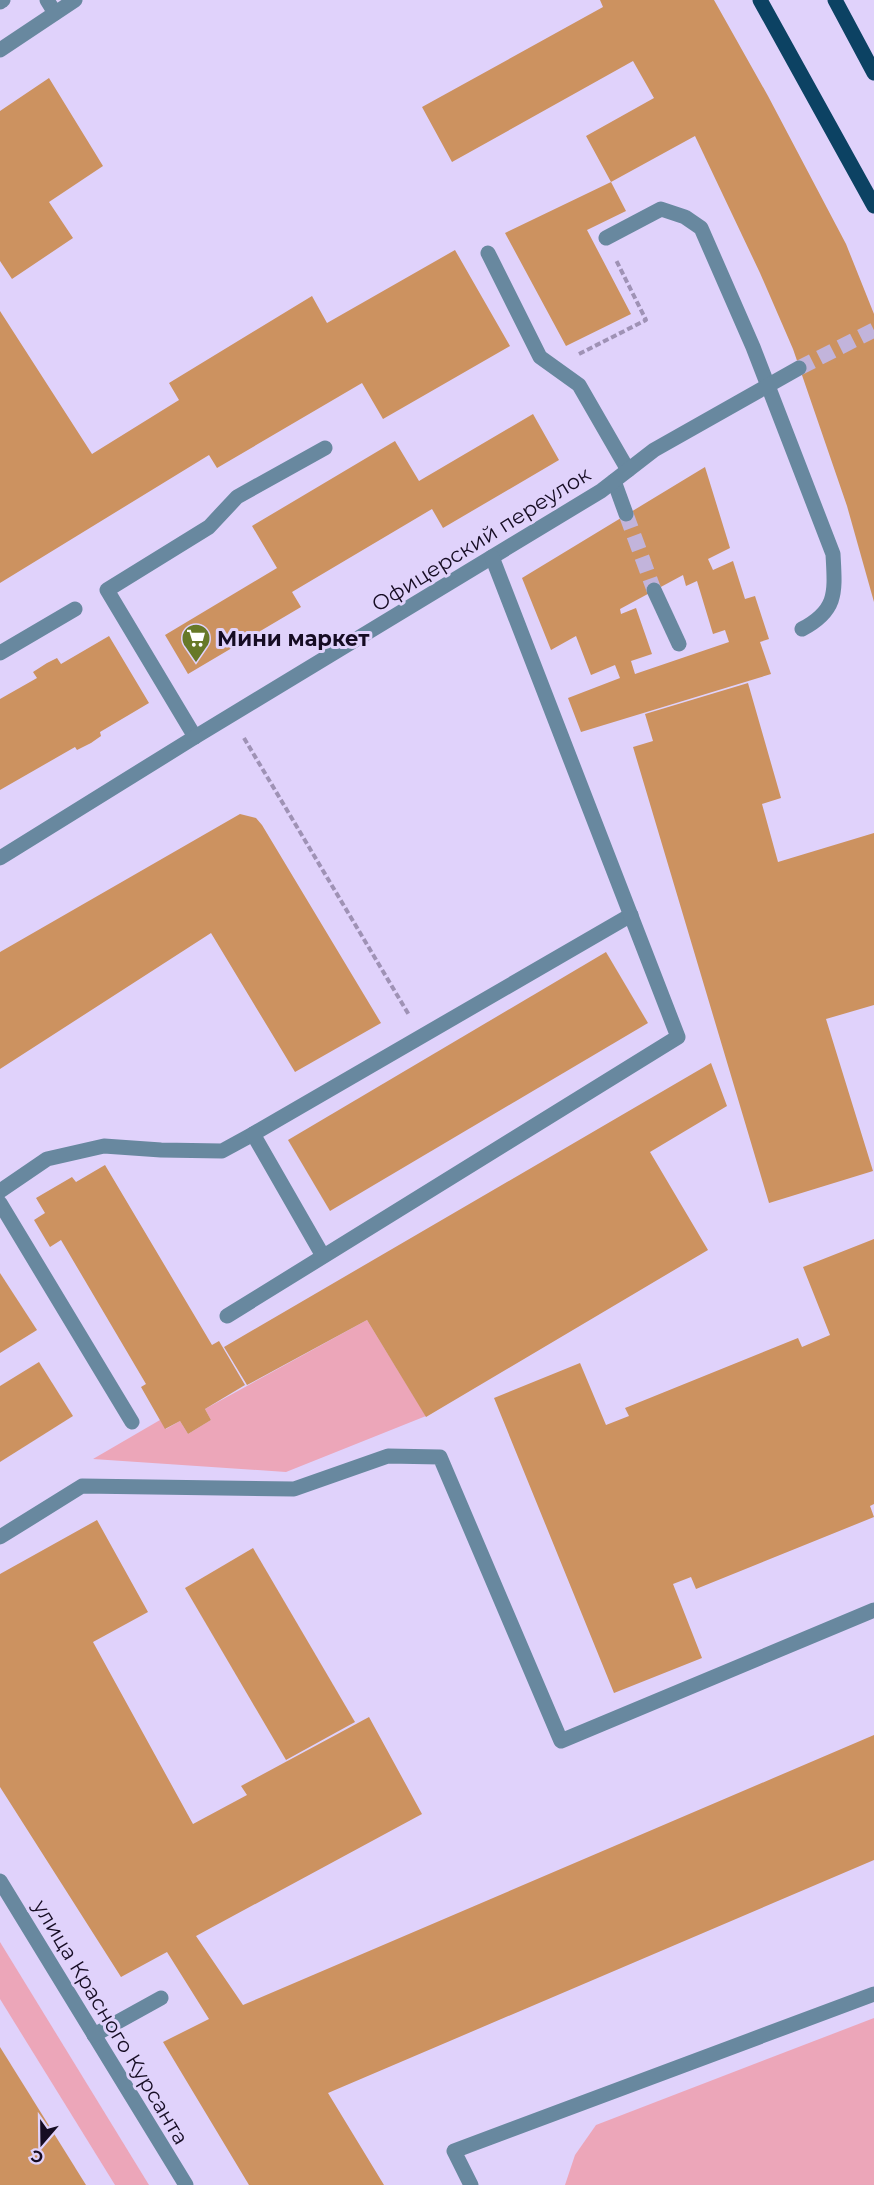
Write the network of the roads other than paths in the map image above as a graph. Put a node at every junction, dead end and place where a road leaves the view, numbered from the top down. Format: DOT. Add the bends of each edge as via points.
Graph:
graph roads {
  1 [pos="46,0"];
  2 [pos="75,0"];
  3 [pos="760,0"];
  4 [pos="835,0"];
  5 [pos="55,13"];
  6 [pos="0,50"];
  7 [pos="874,73"];
  8 [pos="874,206"];
  9 [pos="606,238"];
  10 [pos="488,253"];
  11 [pos="799,368"];
  12 [pos="768,385"];
  13 [pos="325,448"];
  14 [pos="628,470"];
  15 [pos="614,481"];
  16 [pos="626,514"];
  17 [pos="492,557"];
  18 [pos="654,590"];
  19 [pos="75,609"];
  20 [pos="802,629"];
  21 [pos="680,644"];
  22 [pos="0,652"];
  23 [pos="195,737"];
  24 [pos="0,858"];
  25 [pos="631,915"];
  26 [pos="253,1134"];
  27 [pos="0,1191"];
  28 [pos="0,1203"];
  29 [pos="323,1256"];
  30 [pos="227,1316"];
  31 [pos="132,1422"];
  32 [pos="0,1537"];
  33 [pos="874,1610"];
  34 [pos="0,1881"];
  35 [pos="874,1994"];
  36 [pos="161,1998"];
  37 [pos="94,2035"];
  38 [pos="186,2185"];
  39 [pos="471,2185"];
  1 -- 5 [label="street"];
  2 -- 5 [label="street"];
  3 -- 8 [label="main road"];
  4 -- 7 [label="main road"];
  5 -- 6 [label="street"];
  9 -- 12 [label="street" via="661,209 685,217 701,228"];
  10 -- 14 [label="street" via="540,357 579,385"];
  11 -- 12 [label="street, Офицерский переулок"];
  12 -- 14 [label="street, Офицерский переулок" via="654,450"];
  12 -- 20 [label="street" via="833,554 830,606 819,620"];
  13 -- 23 [label="street" via="237,497 208,527 107,590"];
  14 -- 15 [label="street, Офицерский переулок"];
  15 -- 16 [label="street"];
  15 -- 17 [label="street, Офицерский переулок"];
  17 -- 23 [label="street, Офицерский переулок"];
  17 -- 25 [label="street"];
  18 -- 21 [label="street"];
  19 -- 22 [label="street"];
  23 -- 24 [label="street, Офицерский переулок"];
  25 -- 26 [label="street"];
  25 -- 29 [label="street" via="678,1037"];
  26 -- 27 [label="street" via="222,1151 104,1146 47,1159"];
  26 -- 29 [label="street"];
  28 -- 31 [label="street"];
  29 -- 30 [label="street"];
  32 -- 33 [label="street" via="82,1486 294,1489 388,1456 440,1457 561,1742"];
  34 -- 37 [label="street, улица Красного Курсанта"];
  35 -- 39 [label="street" via="454,2151"];
  36 -- 37 [label="street"];
  37 -- 38 [label="street, улица Красного Курсанта"];
}
